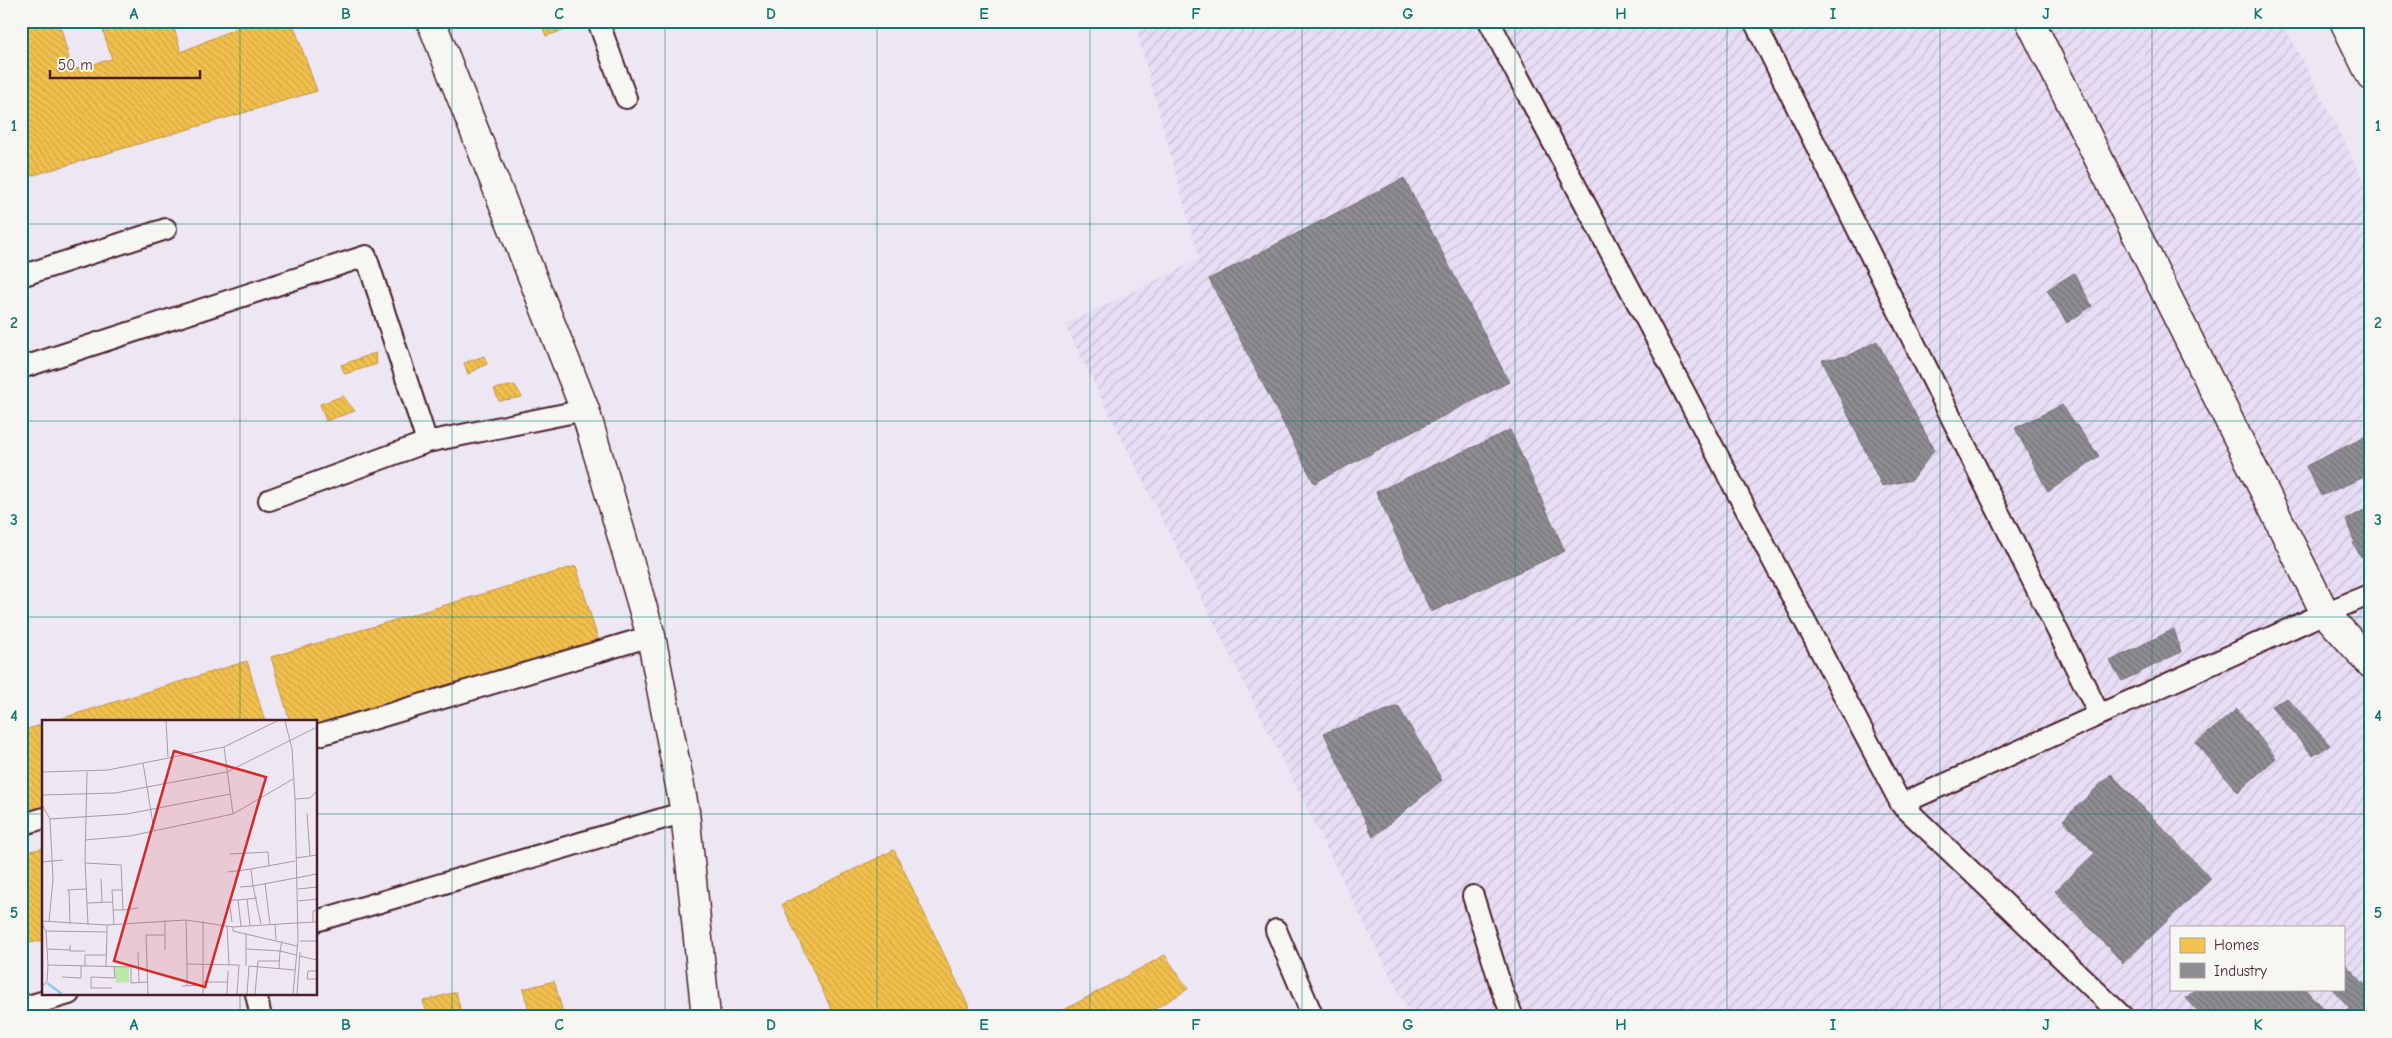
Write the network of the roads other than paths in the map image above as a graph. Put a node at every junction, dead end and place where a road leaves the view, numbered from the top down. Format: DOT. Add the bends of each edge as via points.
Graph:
graph roads {
  1 [pos="431,21"];
  2 [pos="598,21"];
  3 [pos="1754,21"];
  4 [pos="2030,21"];
  5 [pos="2344,21"];
  6 [pos="1492,22"];
  7 [pos="2371,76"];
  8 [pos="626,98"];
  9 [pos="166,229"];
  10 [pos="21,276"];
  11 [pos="21,368"];
  12 [pos="584,410"];
  13 [pos="427,442"];
  14 [pos="269,500"];
  15 [pos="2371,594"];
  16 [pos="2325,613"];
  17 [pos="651,636"];
  18 [pos="2371,664"];
  19 [pos="2098,714"];
  20 [pos="318,735"];
  21 [pos="1901,804"];
  22 [pos="685,812"];
  23 [pos="42,819"];
  24 [pos="21,825"];
  25 [pos="1474,896"];
  26 [pos="318,920"];
  27 [pos="1276,930"];
  28 [pos="256,996"];
  29 [pos="60,1003"];
  30 [pos="21,1008"];
  31 [pos="261,1017"];
  32 [pos="706,1017"];
  33 [pos="1313,1017"];
  34 [pos="1513,1017"];
  35 [pos="2123,1017"];
  1 -- 12 [label="street"];
  2 -- 8 [label="street"];
  3 -- 19 [label="street"];
  4 -- 16 [label="street"];
  5 -- 7 [label="street"];
  6 -- 21 [label="street"];
  9 -- 10 [label="street"];
  11 -- 13 [label="street" via="366,256"];
  12 -- 13 [label="street"];
  12 -- 17 [label="street"];
  13 -- 14 [label="street"];
  15 -- 16 [label="street"];
  16 -- 18 [label="street"];
  16 -- 19 [label="street"];
  17 -- 20 [label="street"];
  17 -- 22 [label="street"];
  19 -- 21 [label="street"];
  21 -- 35 [label="street"];
  22 -- 26 [label="street"];
  22 -- 32 [label="street"];
  23 -- 24 [label="street"];
  25 -- 34 [label="street"];
  27 -- 33 [label="street"];
  28 -- 31 [label="street"];
  29 -- 30 [label="street"];
}
